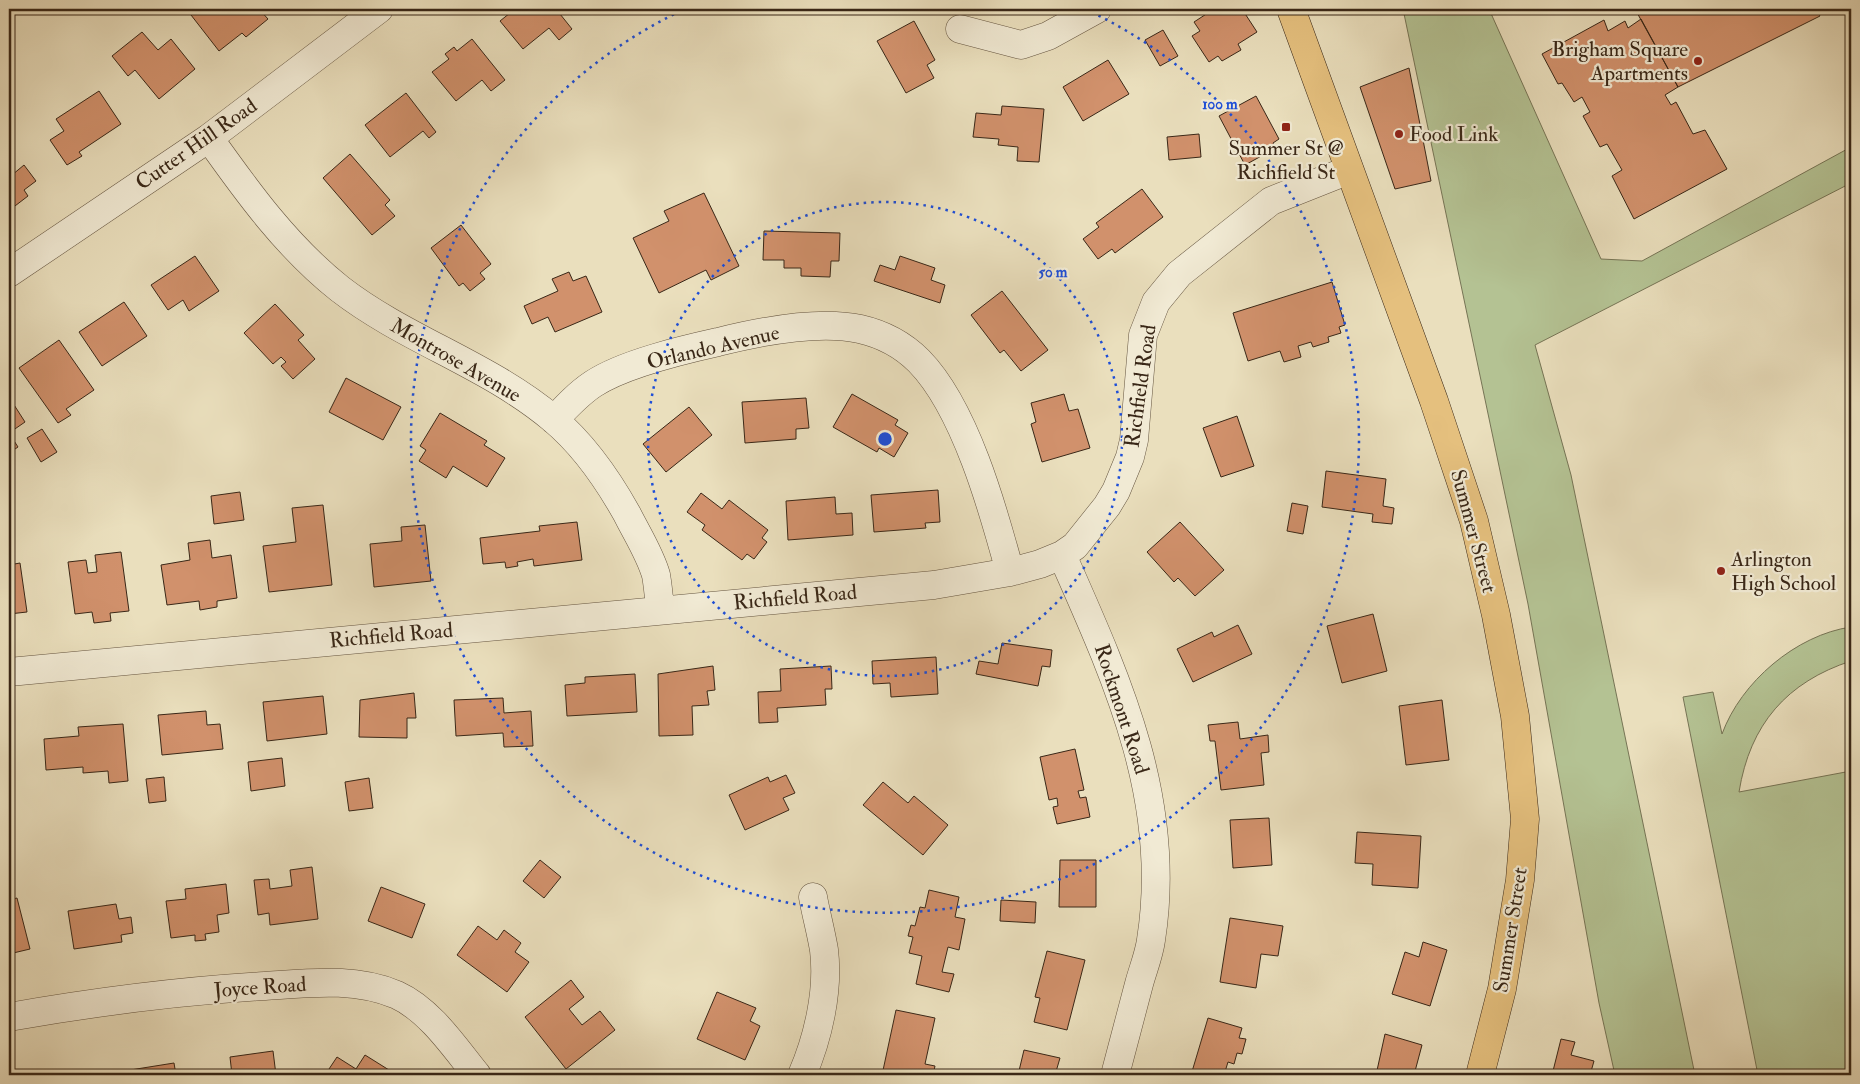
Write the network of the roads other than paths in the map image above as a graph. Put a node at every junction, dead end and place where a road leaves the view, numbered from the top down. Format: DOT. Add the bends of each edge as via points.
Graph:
graph roads {
  1 [pos="379,9"];
  2 [pos="1096,9"];
  3 [pos="1291,9"];
  4 [pos="960,29"];
  5 [pos="209,138"];
  6 [pos="1349,170"];
  7 [pos="9,272"];
  8 [pos="554,420"];
  9 [pos="1062,555"];
  10 [pos="1010,572"];
  11 [pos="660,609"];
  12 [pos="9,672"];
  13 [pos="813,896"];
  14 [pos="9,1017"];
  15 [pos="477,1075"];
  16 [pos="802,1075"];
  17 [pos="1114,1075"];
  18 [pos="1480,1075"];
  1 -- 5 [label="street, Cutter Hill Road"];
  2 -- 4 [label="street" via="1048,36 1021,45"];
  3 -- 6 [label="main road, Summer Street"];
  5 -- 7 [label="street, Cutter Hill Road"];
  5 -- 8 [label="street, Montrose Avenue" via="281,233 339,288 401,329 515,392"];
  6 -- 9 [label="street, Richfield Road" via="1271,201 1179,274 1156,302 1143,335 1134,440 1124,475 1087,533"];
  6 -- 18 [label="main road, Summer Street" via="1434,401 1474,521 1515,716 1525,819 1520,880 1502,989"];
  8 -- 10 [label="street, Orlando Avenue" via="595,383 638,364 747,335 831,326 861,329 885,337 914,357 942,393 983,481"];
  8 -- 11 [label="street, Montrose Avenue" via="593,462 619,500 654,569"];
  9 -- 10 [label="street, Richfield Road"];
  9 -- 17 [label="street, Rockmont Road" via="1132,723 1145,772 1152,819 1156,893 1151,941"];
  10 -- 11 [label="street, Richfield Road" via="934,585"];
  11 -- 12 [label="street, Richfield Road"];
  13 -- 16 [label="street" via="824,952 824,990 817,1030"];
  14 -- 15 [label="street, Joyce Road" via="82,1004 235,988 329,982 358,984 406,1000 432,1023"];
}
